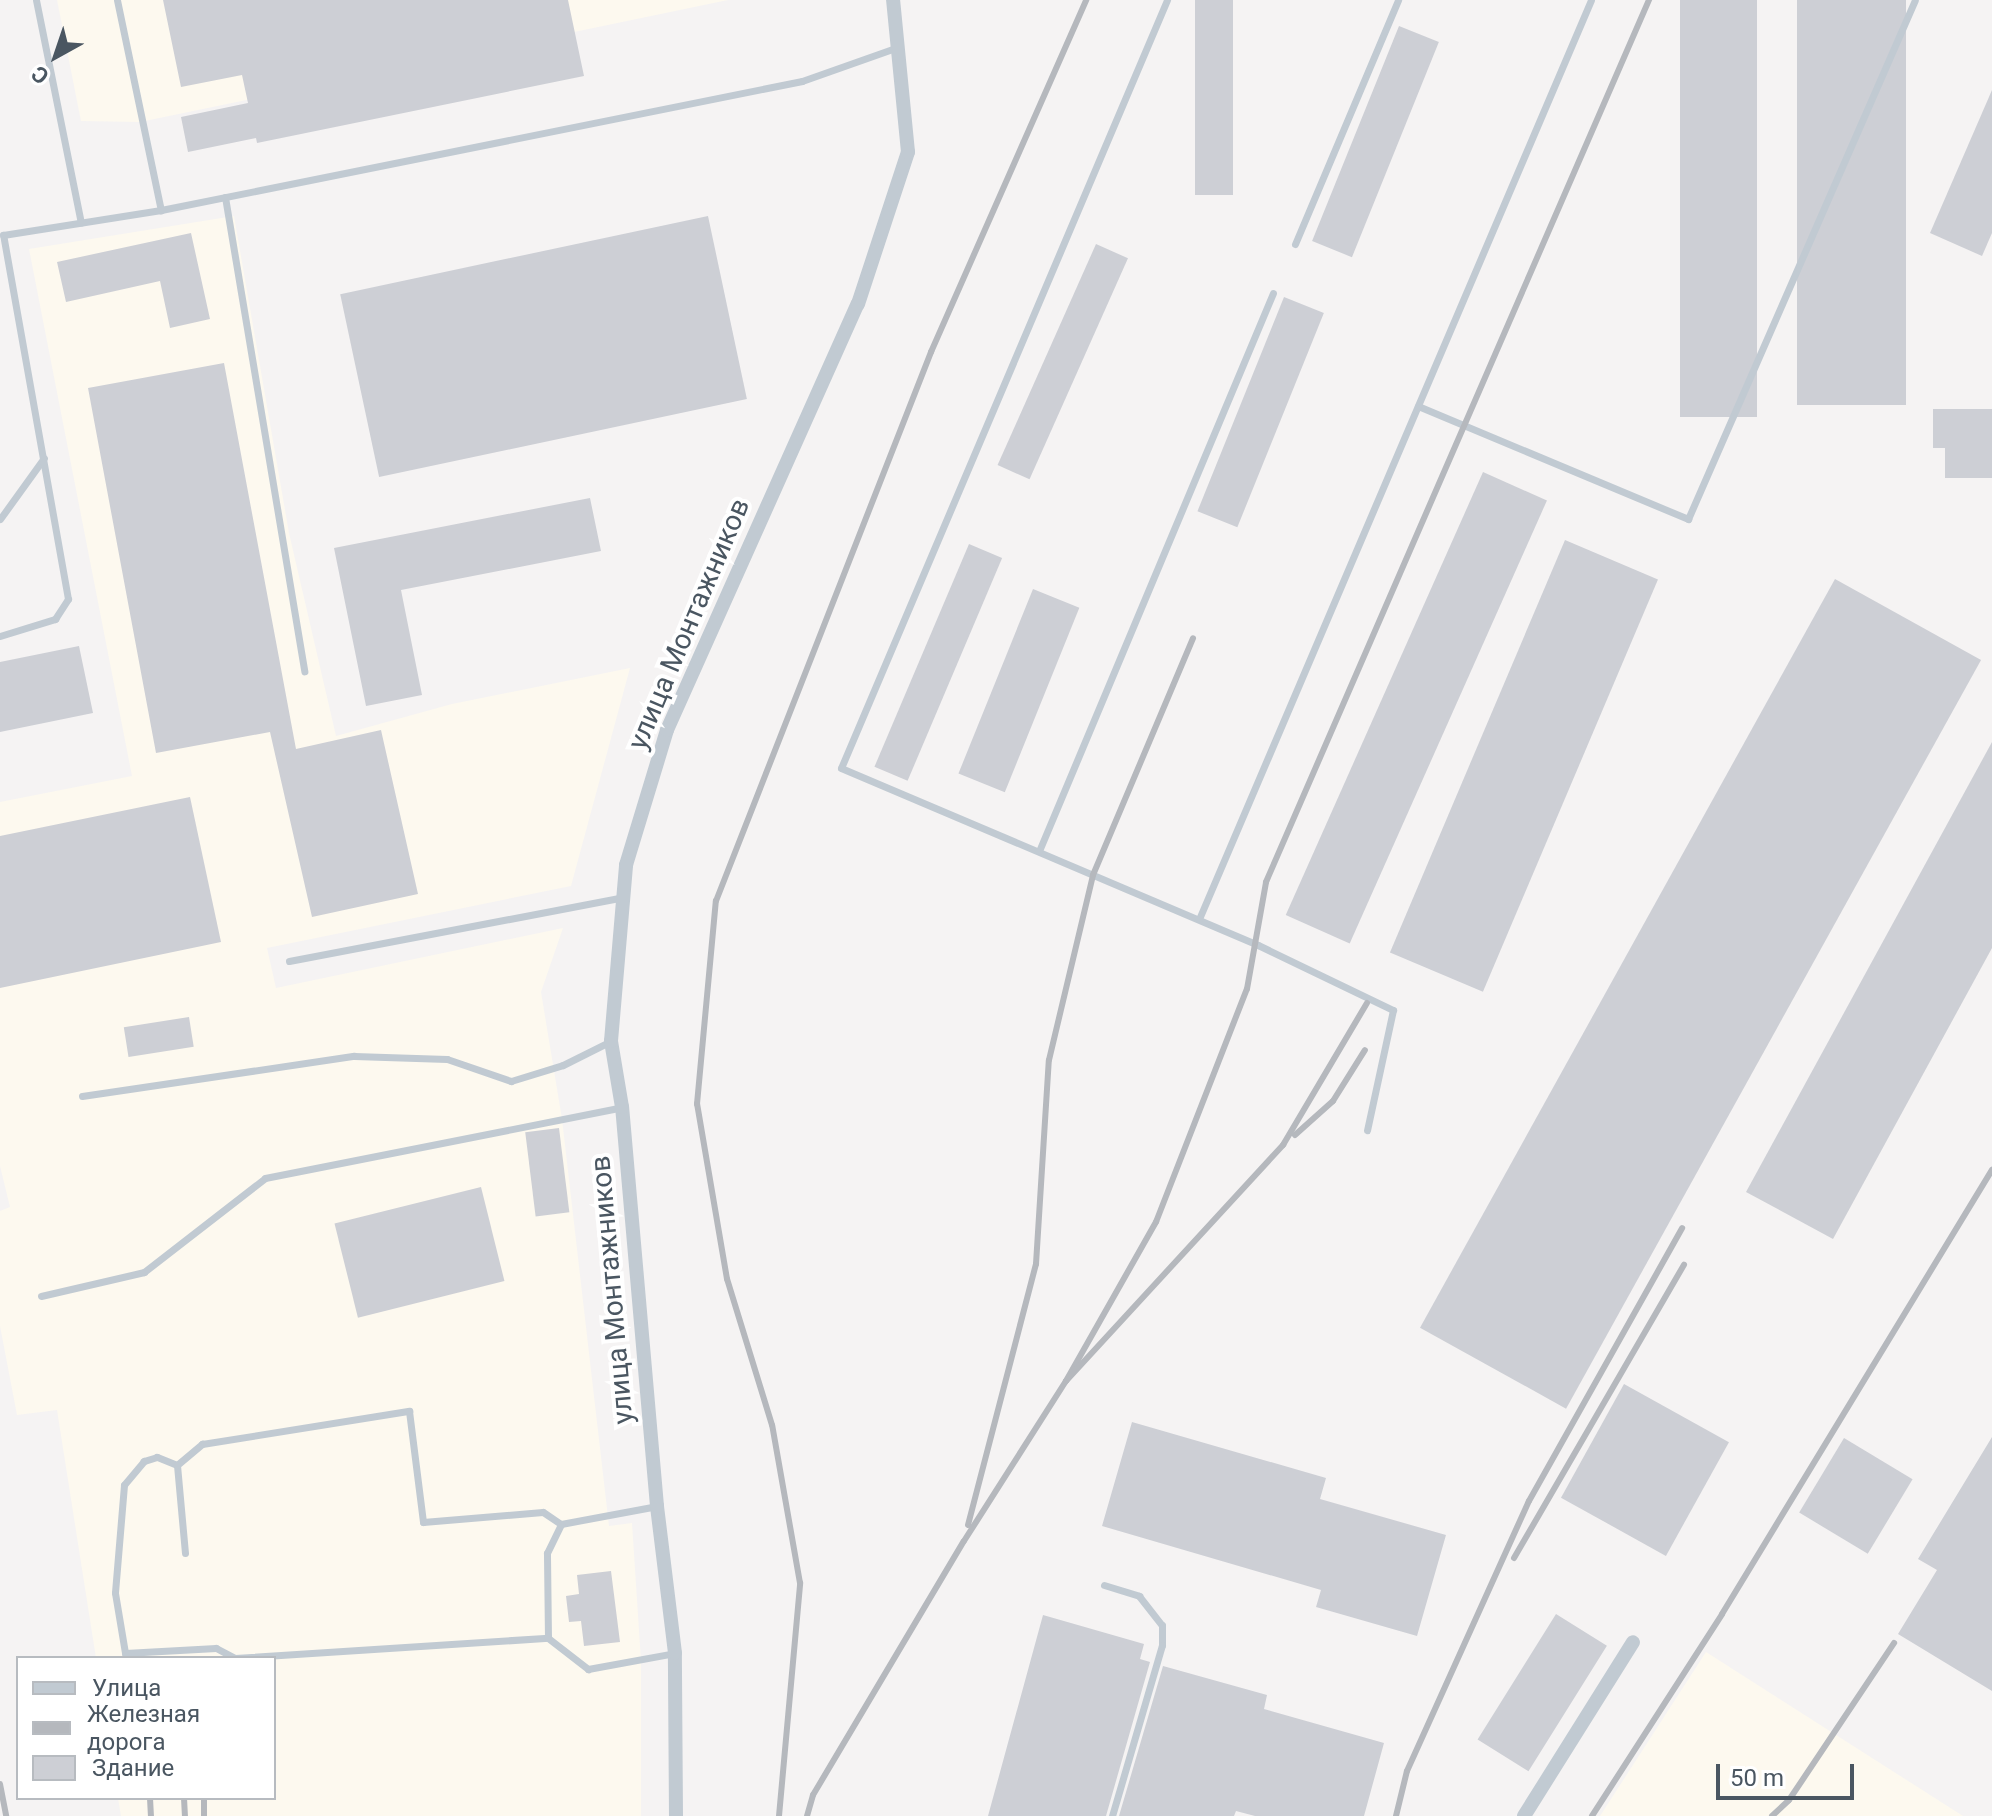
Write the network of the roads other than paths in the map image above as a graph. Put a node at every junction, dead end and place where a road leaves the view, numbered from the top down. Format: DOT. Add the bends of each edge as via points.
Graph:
graph roads {
  1 [pos="36,0"];
  2 [pos="117,0"];
  3 [pos="893,0"];
  4 [pos="1167,0"];
  5 [pos="1398,0"];
  6 [pos="1591,0"];
  7 [pos="1915,0"];
  8 [pos="895,48"];
  9 [pos="225,197"];
  10 [pos="161,210"];
  11 [pos="81,223"];
  12 [pos="1295,244"];
  13 [pos="1273,293"];
  14 [pos="1418,406"];
  15 [pos="44,458"];
  16 [pos="0,519"];
  17 [pos="0,636"];
  18 [pos="304,671"];
  19 [pos="1039,851"];
  20 [pos="625,896"];
  21 [pos="1199,919"];
  22 [pos="289,961"];
  23 [pos="611,1041"];
  24 [pos="82,1096"];
  25 [pos="622,1107"];
  26 [pos="1367,1130"];
  27 [pos="41,1296"];
  28 [pos="177,1465"];
  29 [pos="657,1506"];
  30 [pos="561,1524"];
  31 [pos="185,1553"];
  32 [pos="1104,1585"];
  33 [pos="548,1638"];
  34 [pos="1633,1642"];
  35 [pos="675,1653"];
  36 [pos="231,1656"];
  37 [pos="266,1656"];
  38 [pos="676,1816"];
  39 [pos="1112,1816"];
  40 [pos="1524,1816"];
  1 -- 11 [label="lane"];
  2 -- 10 [label="lane"];
  3 -- 8 [label="street, улица Монтажников"];
  4 -- 19 [label="lane" via="841,768"];
  5 -- 12 [label="lane"];
  6 -- 14 [label="lane"];
  7 -- 14 [label="lane" via="1688,519"];
  8 -- 9 [label="lane" via="802,81"];
  8 -- 20 [label="street, улица Монтажников" via="908,152 858,304 667,730 626,865"];
  9 -- 10 [label="lane"];
  9 -- 18 [label="lane"];
  10 -- 11 [label="lane"];
  11 -- 15 [label="lane" via="3,235"];
  13 -- 19 [label="lane"];
  14 -- 21 [label="lane"];
  15 -- 16 [label="lane"];
  15 -- 17 [label="lane" via="68,599 55,619"];
  19 -- 21 [label="lane"];
  20 -- 22 [label="lane"];
  20 -- 23 [label="street, улица Монтажников"];
  21 -- 26 [label="lane" via="1352,986 1393,1010"];
  23 -- 24 [label="lane" via="563,1065 511,1081 447,1059 354,1056"];
  23 -- 25 [label="street, улица Монтажников"];
  25 -- 27 [label="lane" via="265,1178 144,1272"];
  25 -- 29 [label="street, улица Монтажников"];
  28 -- 30 [label="lane" via="202,1444 409,1411 423,1522 543,1512"];
  28 -- 31 [label="lane"];
  28 -- 36 [label="lane" via="157,1457 144,1461 124,1485 115,1593 125,1653 216,1648"];
  29 -- 30 [label="lane"];
  29 -- 35 [label="street, улица Монтажников"];
  30 -- 33 [label="lane" via="547,1553"];
  32 -- 39 [label="lane" via="1139,1596 1162,1625 1162,1645"];
  33 -- 35 [label="lane" via="588,1669"];
  33 -- 37 [label="lane"];
  34 -- 40 [label="street"];
  35 -- 38 [label="street, улица Монтажников"];
}
